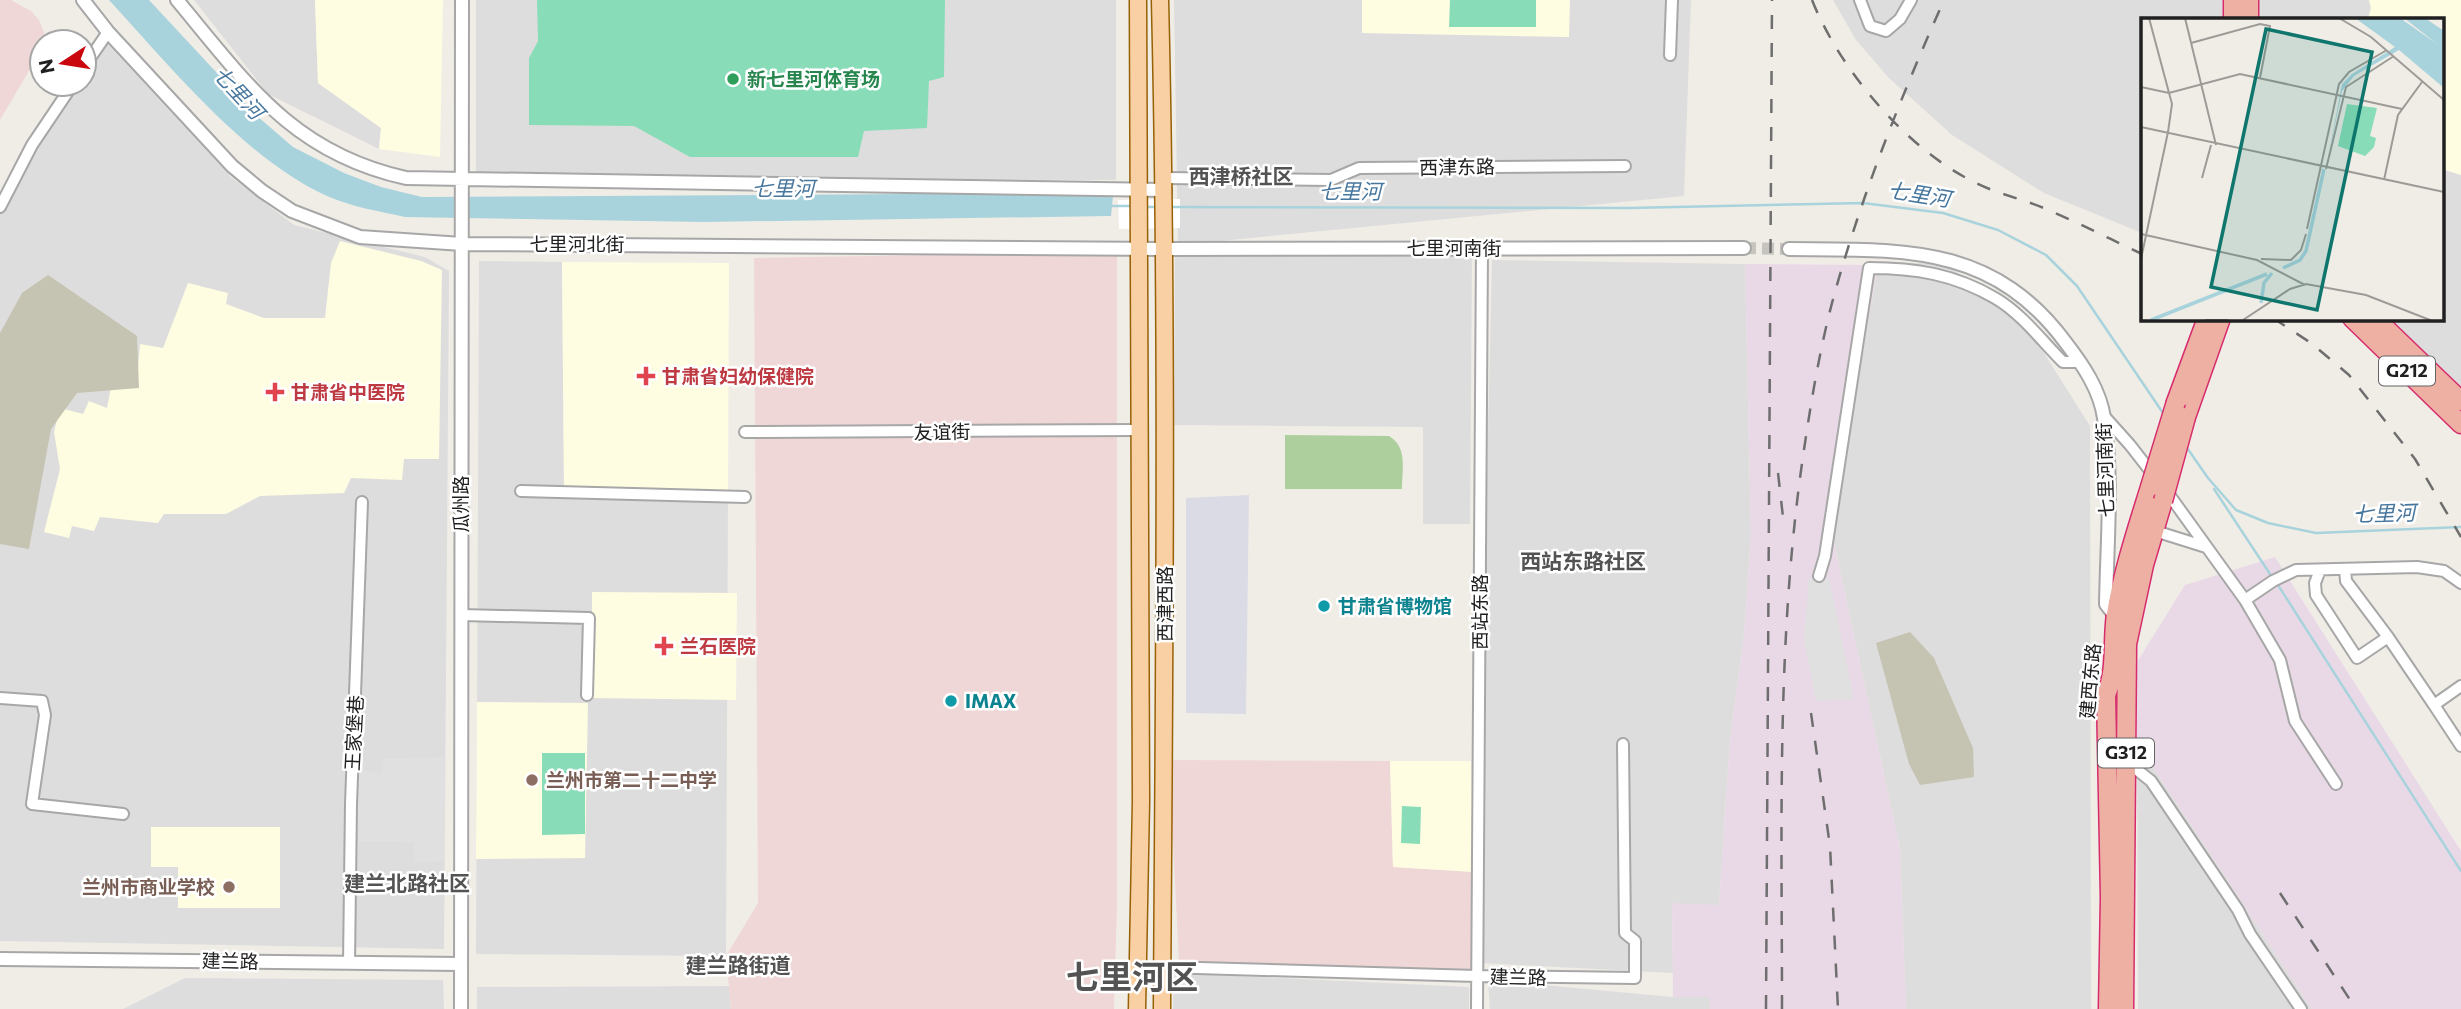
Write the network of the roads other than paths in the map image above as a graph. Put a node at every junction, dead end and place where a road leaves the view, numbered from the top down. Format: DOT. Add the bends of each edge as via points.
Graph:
graph roads {
  1 [pos="83,0"];
  2 [pos="177,0"];
  3 [pos="462,0"];
  4 [pos="1138,0"];
  5 [pos="1160,0"];
  6 [pos="1672,0"];
  7 [pos="1860,0"];
  8 [pos="1911,0"];
  9 [pos="2232,0"];
  10 [pos="2249,0"];
  11 [pos="2233,18"];
  12 [pos="2249,18"];
  13 [pos="108,32"];
  14 [pos="98,47"];
  15 [pos="1670,55"];
  16 [pos="64,98"];
  17 [pos="1625,166"];
  18 [pos="462,180"];
  19 [pos="1165,189"];
  20 [pos="1140,194"];
  21 [pos="1,205"];
  22 [pos="462,244"];
  23 [pos="1482,247"];
  24 [pos="1141,248"];
  25 [pos="1744,248"];
  26 [pos="1165,249"];
  27 [pos="1790,249"];
  28 [pos="2206,320"];
  29 [pos="2220,320"];
  30 [pos="2354,320"];
  31 [pos="2377,320"];
  32 [pos="2080,362"];
  33 [pos="2461,401"];
  34 [pos="2104,416"];
  35 [pos="2461,424"];
  36 [pos="745,432"];
  37 [pos="1139,435"];
  38 [pos="1166,441"];
  39 [pos="521,491"];
  40 [pos="745,497"];
  41 [pos="362,502"];
  42 [pos="2155,531"];
  43 [pos="2206,547"];
  44 [pos="2345,569"];
  45 [pos="2320,570"];
  46 [pos="1818,576"];
  47 [pos="2461,583"];
  48 [pos="2248,598"];
  49 [pos="461,615"];
  50 [pos="2116,617"];
  51 [pos="2388,637"];
  52 [pos="2461,686"];
  53 [pos="587,695"];
  54 [pos="0,698"];
  55 [pos="2434,705"];
  56 [pos="1623,744"];
  57 [pos="2461,746"];
  58 [pos="2126,761"];
  59 [pos="2336,784"];
  60 [pos="123,814"];
  61 [pos="0,959"];
  62 [pos="349,963"];
  63 [pos="460,964"];
  64 [pos="1163,967"];
  65 [pos="1477,976"];
  66 [pos="461,1009"];
  67 [pos="1137,1009"];
  68 [pos="1163,1009"];
  69 [pos="1477,1009"];
  70 [pos="2108,1009"];
  71 [pos="2124,1009"];
  72 [pos="2301,1009"];
  1 -- 13 [label="street, 七里河北街"];
  2 -- 18 [label="street" via="258,97 318,144 373,171 407,178"];
  3 -- 18 [label="street, 瓜州路"];
  4 -- 20 [label="main road"];
  5 -- 19 [label="main road"];
  6 -- 15 [label="street"];
  7 -- 8 [label="street" via="1870,26 1885,31 1900,19"];
  9 -- 11 [label="highway"];
  10 -- 12 [label="highway"];
  13 -- 14 [label="street"];
  13 -- 22 [label="street, 七里河北街" via="232,166 292,211 360,237"];
  16 -- 21 [label="street" via="32,145"];
  17 -- 19 [label="street, 西津东路" via="1359,168 1331,180"];
  18 -- 20 [label="street"];
  18 -- 22 [label="street, 瓜州路"];
  19 -- 20 [label="street"];
  19 -- 26 [label="main road, 西津西路"];
  20 -- 24 [label="main road, 西津西路"];
  22 -- 24 [label="street, 七里河北街"];
  22 -- 49 [label="street, 瓜州路"];
  23 -- 25 [label="street, 七里河南街"];
  23 -- 26 [label="street, 七里河南街"];
  23 -- 65 [label="street, 西站东路"];
  24 -- 26 [label="street, 七里河北街"];
  24 -- 37 [label="main road, 西津西路"];
  26 -- 38 [label="main road, 西津西路"];
  27 -- 32 [label="street, 七里河南街" via="1897,251 1966,264 2032,304"];
  28 -- 50 [label="highway, 建西东路 / G312, bridge" via="2124,572"];
  29 -- 42 [label="highway, 建西东路 / G312, bridge" via="2186,417"];
  30 -- 35 [label="highway, G212"];
  31 -- 33 [label="highway, G212"];
  32 -- 34 [label="street, 七里河南街"];
  32 -- 46 [label="street" via="2063,362 1997,299 1959,281 1935,272 1869,268 1825,556"];
  34 -- 43 [label="street"];
  34 -- 50 [label="street, 七里河南街" via="2106,604"];
  36 -- 37 [label="street, 友谊街"];
  37 -- 38 [label="main road"];
  37 -- 67 [label="main road, 西津西路"];
  38 -- 64 [label="main road, 西津西路"];
  39 -- 40 [label="street"];
  41 -- 62 [label="street, 王家堡巷"];
  42 -- 43 [label="street"];
  42 -- 58 [label="highway, 建西东路 / G312" via="2127,644"];
  43 -- 48 [label="street"];
  44 -- 45 [label="street"];
  44 -- 47 [label="street" via="2417,567 2444,571"];
  44 -- 51 [label="street" via="2346,581"];
  45 -- 48 [label="street" via="2296,570"];
  45 -- 51 [label="street" via="2316,595 2357,658"];
  48 -- 59 [label="street" via="2280,660 2295,721"];
  49 -- 53 [label="street" via="589,618"];
  49 -- 63 [label="street, 瓜州路"];
  50 -- 70 [label="highway, 建西东路 / G312" via="2112,681 2106,695"];
  51 -- 55 [label="street"];
  52 -- 55 [label="street"];
  54 -- 60 [label="street" via="43,701 32,804"];
  55 -- 57 [label="street"];
  56 -- 65 [label="street, 建兰路" via="1625,933 1635,941 1635,978"];
  58 -- 71 [label="highway, 建西东路 / G312"];
  58 -- 72 [label="street" via="2151,781"];
  61 -- 62 [label="street, 建兰路"];
  62 -- 63 [label="street, 建兰路"];
  63 -- 66 [label="street, 瓜州路"];
  64 -- 65 [label="street, 建兰路"];
  64 -- 68 [label="main road, 西津西路"];
  65 -- 69 [label="street, 西站东路"];
}
